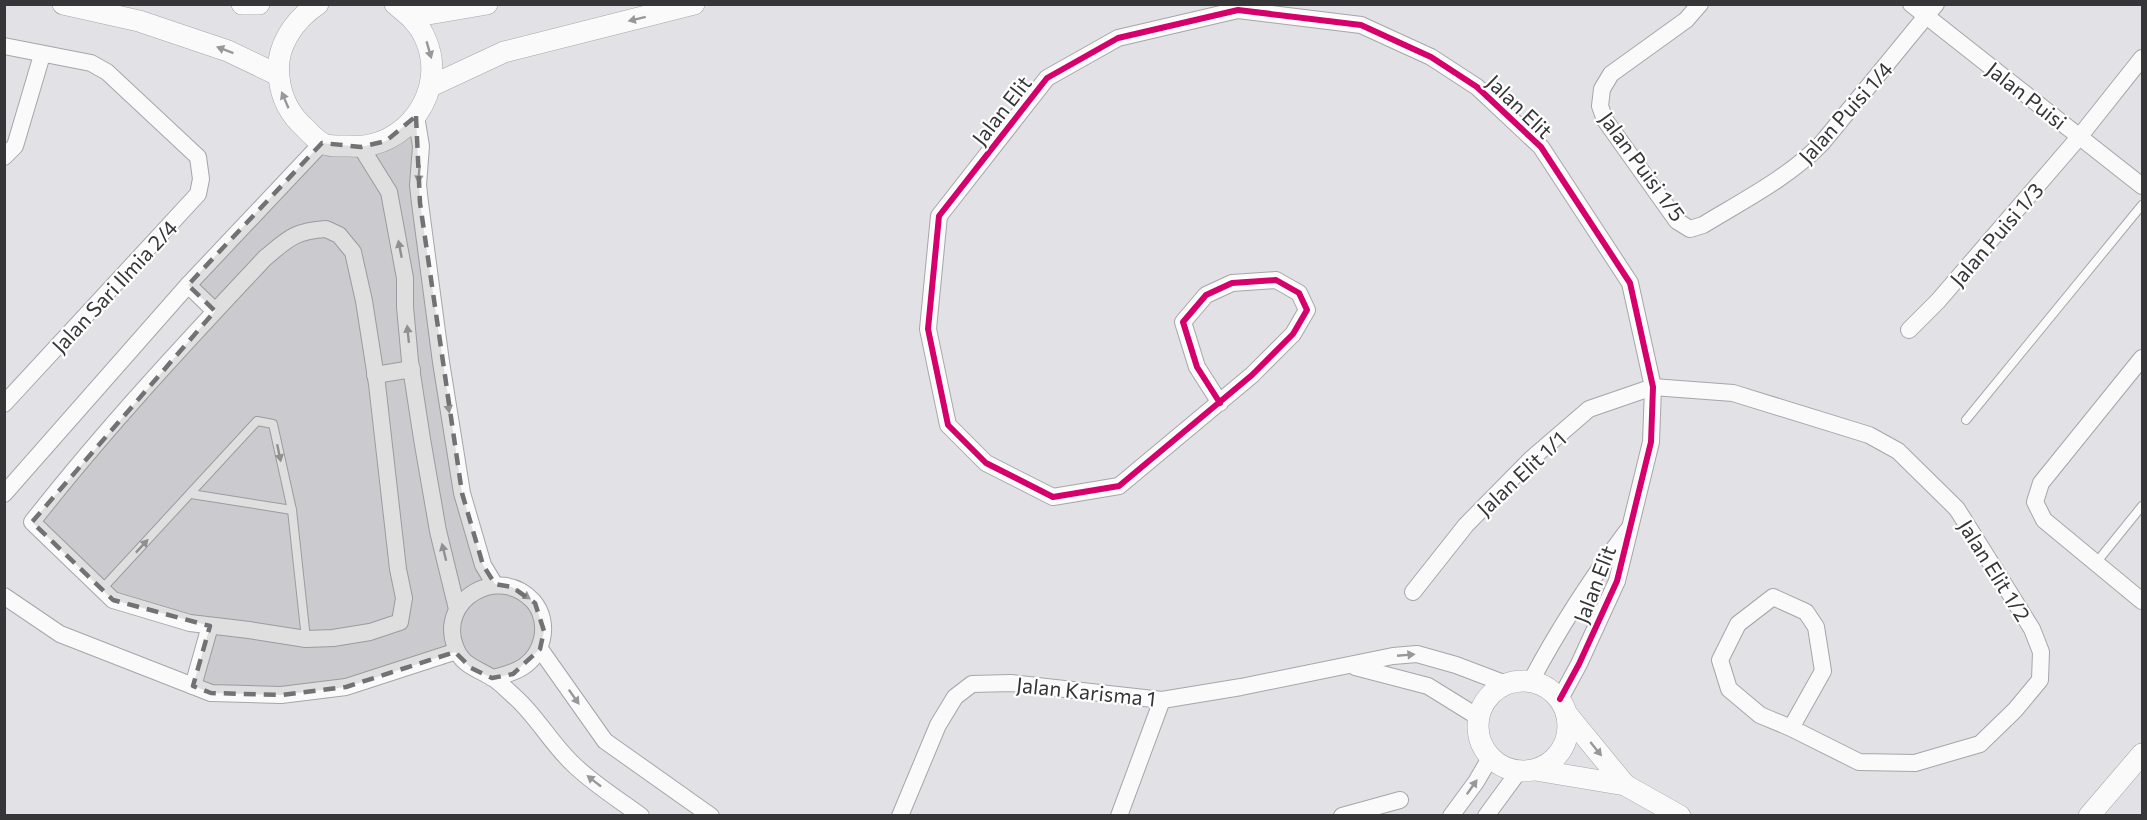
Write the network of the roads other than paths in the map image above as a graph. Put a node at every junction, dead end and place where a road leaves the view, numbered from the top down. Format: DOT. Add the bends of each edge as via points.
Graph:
graph roads {
  1 [pos="63,4"];
  2 [pos="242,4"];
  3 [pos="259,4"];
  4 [pos="318,4"];
  5 [pos="487,4"];
  6 [pos="694,4"];
  7 [pos="1700,4"];
  8 [pos="1911,4"];
  9 [pos="403,11"];
  10 [pos="1932,11"];
  11 [pos="4,46"];
  12 [pos="42,55"];
  13 [pos="2142,58"];
  14 [pos="278,75"];
  15 [pos="431,86"];
  16 [pos="416,116"];
  17 [pos="2080,136"];
  18 [pos="322,143"];
  19 [pos="361,147"];
  20 [pos="4,157"];
  21 [pos="2142,186"];
  22 [pos="2142,205"];
  23 [pos="1690,229"];
  24 [pos="188,285"];
  25 [pos="215,311"];
  26 [pos="1909,330"];
  27 [pos="2142,358"];
  28 [pos="412,369"];
  29 [pos="375,375"];
  30 [pos="1653,387"];
  31 [pos="1220,403"];
  32 [pos="4,404"];
  33 [pos="1966,420"];
  34 [pos="4,494"];
  35 [pos="191,494"];
  36 [pos="2142,506"];
  37 [pos="292,510"];
  38 [pos="1632,526"];
  39 [pos="2096,563"];
  40 [pos="495,585"];
  41 [pos="102,589"];
  42 [pos="1413,592"];
  43 [pos="4,597"];
  44 [pos="2142,601"];
  45 [pos="458,609"];
  46 [pos="210,626"];
  47 [pos="306,639"];
  48 [pos="540,649"];
  49 [pos="458,651"];
  50 [pos="1349,666"];
  51 [pos="492,678"];
  52 [pos="1531,681"];
  53 [pos="1506,684"];
  54 [pos="193,686"];
  55 [pos="1162,700"];
  56 [pos="1563,706"];
  57 [pos="1478,717"];
  58 [pos="1791,728"];
  59 [pos="2142,754"];
  60 [pos="1490,758"];
  61 [pos="1527,771"];
  62 [pos="1625,785"];
  63 [pos="1400,800"];
  64 [pos="640,816"];
  65 [pos="711,816"];
  66 [pos="900,816"];
  67 [pos="1119,816"];
  68 [pos="1342,816"];
  69 [pos="1451,816"];
  70 [pos="1486,816"];
  71 [pos="1680,816"];
  72 [pos="2089,816"];
  14 -- 1 [label="street, one-way" via="228,51 139,21"];
  2 -- 3 [label="street"];
  4 -- 14 [label="street" via="290,30 281,52"];
  5 -- 9 [label="street"];
  6 -- 15 [label="street, one-way" via="504,52"];
  7 -- 23 [label="street, Jalan Puisi 1/5" via="1686,20 1611,74 1602,88 1600,106 1605,120 1677,221"];
  8 -- 10 [label="street, Jalan Puisi"];
  9 -- 15 [label="street, one-way" via="425,38 432,61"];
  10 -- 17 [label="street, Jalan Puisi"];
  10 -- 23 [label="street, Jalan Puisi 1/4" via="1805,161 1703,225"];
  11 -- 12 [label="street"];
  12 -- 20 [label="street" via="15,146"];
  12 -- 32 [label="street, Jalan Sari Ilmia 2/4" via="91,63 107,72 198,157 201,180 198,194"];
  13 -- 17 [label="street, Jalan Puisi 1/3"];
  18 -- 14 [label="street, one-way" via="296,120 283,99"];
  15 -- 16 [label="street"];
  16 -- 19 [label="street" via="386,141"];
  16 -- 40 [label="street, one-way" via="421,146 419,194 462,493 483,566"];
  17 -- 21 [label="street, Jalan Puisi"];
  17 -- 26 [label="street, Jalan Puisi 1/3"];
  18 -- 19 [label="street"];
  18 -- 24 [label="street"];
  28 -- 19 [label="street, one-way" via="405,278 389,192"];
  22 -- 33 [label="lane"];
  24 -- 25 [label="street"];
  24 -- 34 [label="street"];
  25 -- 29 [label="street" via="290,237 326,229 339,236 353,252"];
  25 -- 41 [label="street" via="100,439 32,522"];
  27 -- 39 [label="street" via="2041,483 2035,502 2044,520"];
  28 -- 29 [label="street"];
  45 -- 28 [label="street, one-way" via="438,531"];
  29 -- 47 [label="street" via="404,598 400,622 370,632"];
  30 -- 31 [label="street, Jalan Elit" via="1630,283 1541,147 1477,87 1431,57 1361,25 1238,10 1118,38 1047,78 939,216 928,329 948,425 986,463 1053,497 1119,486"];
  30 -- 38 [label="street, Jalan Elit" via="1651,441"];
  30 -- 42 [label="street, Jalan Elit 1/1" via="1589,410 1531,459 1466,525"];
  30 -- 58 [label="street, Jalan Elit 1/2" via="1733,393 1869,435 1898,451 1957,509 2032,629 2041,652 2040,680 1980,744 1916,763 1859,762"];
  31 -- 31 [label="street, Jalan Elit" via="1197,367 1183,322 1206,295 1232,283 1276,280 1299,293 1307,310 1293,334"];
  35 -- 37 [label="lane"];
  35 -- 37 [label="lane, one-way" via="257,421 273,424"];
  41 -- 35 [label="lane, one-way"];
  36 -- 39 [label="lane"];
  37 -- 47 [label="lane"];
  38 -- 52 [label="street, Jalan Elit" via="1595,572"];
  38 -- 56 [label="street, Jalan Elit" via="1617,581"];
  39 -- 44 [label="street"];
  40 -- 45 [label="street" via="469,595"];
  40 -- 48 [label="street, one-way" via="512,587 535,603 544,631"];
  41 -- 46 [label="street" via="114,600"];
  43 -- 54 [label="street" via="60,634"];
  45 -- 49 [label="street" via="452,626"];
  46 -- 47 [label="street"];
  46 -- 54 [label="street"];
  48 -- 51 [label="street" via="529,664 513,674"];
  48 -- 65 [label="street, one-way" via="605,741"];
  49 -- 51 [label="street" via="471,668"];
  49 -- 54 [label="street" via="346,687 281,695 211,693"];
  50 -- 53 [label="street, Jalan Karisma 1, one-way" via="1417,654"];
  50 -- 55 [label="street, Jalan Karisma 1"];
  50 -- 57 [label="street, Jalan Karisma 1" via="1428,686"];
  64 -- 51 [label="street, one-way" via="572,764 518,700"];
  52 -- 53 [label="street"];
  52 -- 56 [label="street" via="1547,687"];
  53 -- 57 [label="street" via="1488,697"];
  55 -- 66 [label="street, Jalan Karisma 1" via="1011,683 972,684 955,697 938,725"];
  55 -- 67 [label="street"];
  56 -- 61 [label="street" via="1569,724 1563,748 1556,758"];
  56 -- 62 [label="street, one-way"];
  57 -- 60 [label="street" via="1479,738"];
  58 -- 58 [label="street, Jalan Elit 1/2" via="1823,670 1816,627 1806,612 1773,597 1738,624 1720,660 1729,689 1760,716"];
  59 -- 72 [label="street"];
  60 -- 61 [label="street" via="1508,769"];
  69 -- 60 [label="street, one-way"];
  61 -- 62 [label="street"];
  61 -- 70 [label="street"];
  62 -- 71 [label="street"];
  63 -- 68 [label="street"];
}
